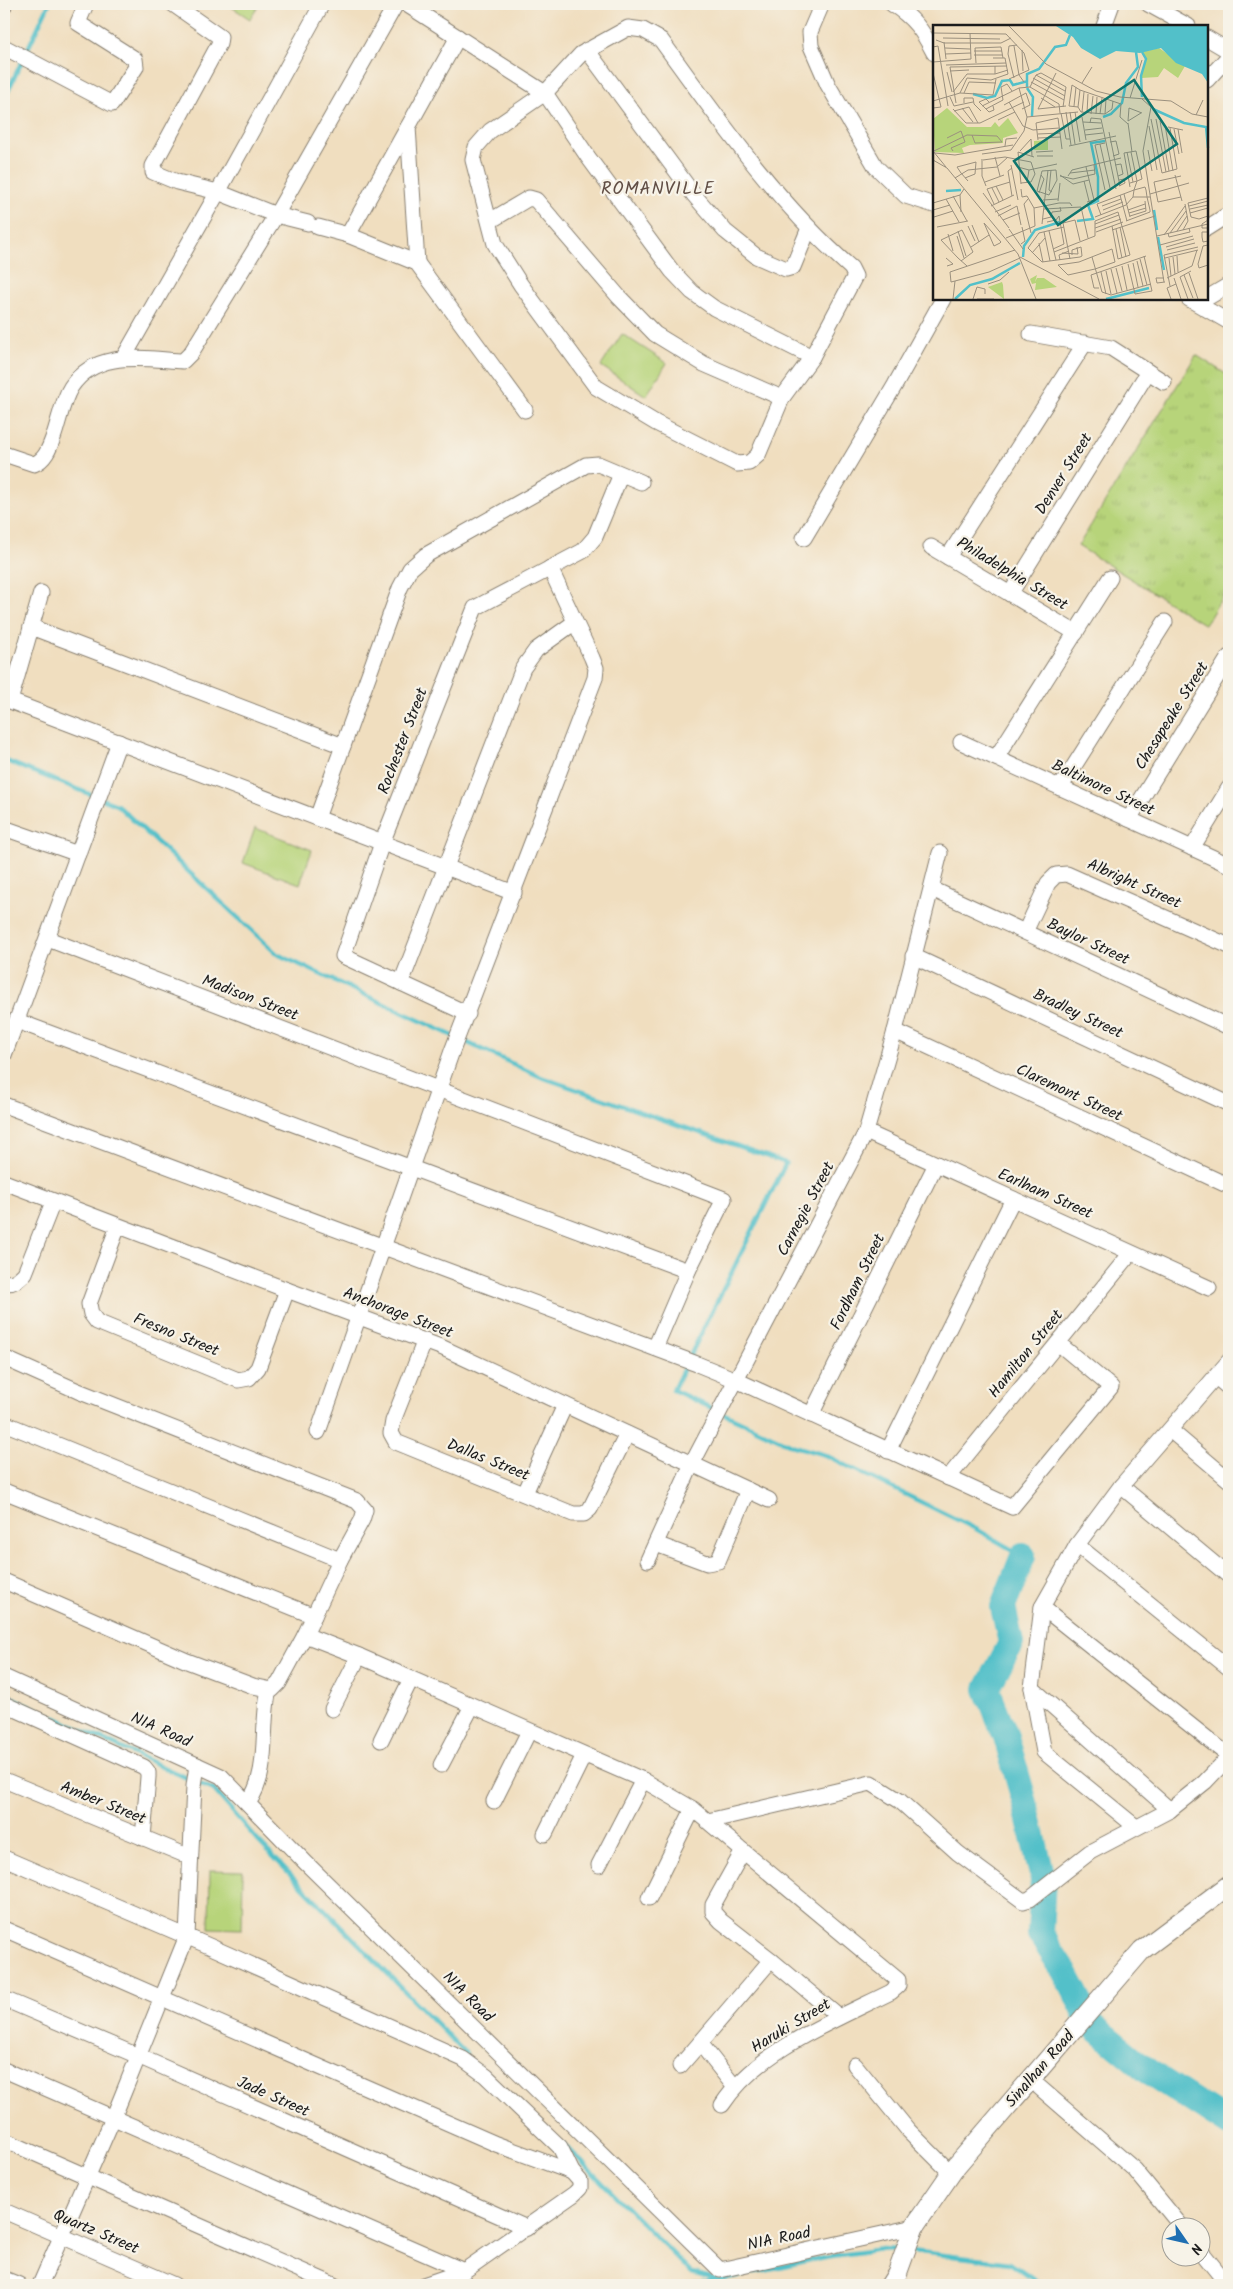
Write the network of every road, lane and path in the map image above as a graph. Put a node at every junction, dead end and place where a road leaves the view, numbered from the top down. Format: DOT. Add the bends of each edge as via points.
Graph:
graph roads {
  1 [pos="86,4"];
  2 [pos="173,4"];
  3 [pos="322,4"];
  4 [pos="396,4"];
  5 [pos="406,4"];
  6 [pos="822,4"];
  7 [pos="892,4"];
  8 [pos="1112,4"];
  9 [pos="1148,4"];
  10 [pos="1104,25"];
  11 [pos="1186,25"];
  12 [pos="458,37"];
  13 [pos="1208,39"];
  14 [pos="7,48"];
  15 [pos="588,50"];
  16 [pos="933,51"];
  17 [pos="1229,51"];
  18 [pos="1229,56"];
  19 [pos="1208,79"];
  20 [pos="545,93"];
  21 [pos="408,127"];
  22 [pos="218,192"];
  23 [pos="933,205"];
  24 [pos="1229,214"];
  25 [pos="276,215"];
  26 [pos="490,221"];
  27 [pos="1208,227"];
  28 [pos="809,228"];
  29 [pos="348,235"];
  30 [pos="417,263"];
  31 [pos="1229,285"];
  32 [pos="1208,296"];
  33 [pos="942,300"];
  34 [pos="1200,300"];
  35 [pos="1229,322"];
  36 [pos="1031,334"];
  37 [pos="1085,342"];
  38 [pos="124,357"];
  39 [pos="812,357"];
  40 [pos="1148,372"];
  41 [pos="1164,382"];
  42 [pos="782,398"];
  43 [pos="525,410"];
  44 [pos="4,454"];
  45 [pos="620,474"];
  46 [pos="641,482"];
  47 [pos="804,538"];
  48 [pos="931,547"];
  49 [pos="948,557"];
  50 [pos="550,568"];
  51 [pos="1110,578"];
  52 [pos="41,593"];
  53 [pos="1010,594"];
  54 [pos="575,622"];
  55 [pos="1165,622"];
  56 [pos="31,627"];
  57 [pos="1076,632"];
  58 [pos="1229,657"];
  59 [pos="119,742"];
  60 [pos="961,742"];
  61 [pos="344,746"];
  62 [pos="996,758"];
  63 [pos="1060,788"];
  64 [pos="1229,788"];
  65 [pos="318,818"];
  66 [pos="1129,819"];
  67 [pos="4,828"];
  68 [pos="382,842"];
  69 [pos="1192,848"];
  70 [pos="940,853"];
  71 [pos="78,854"];
  72 [pos="1229,866"];
  73 [pos="446,867"];
  74 [pos="932,889"];
  75 [pos="514,893"];
  76 [pos="1025,932"];
  77 [pos="48,939"];
  78 [pos="1229,946"];
  79 [pos="913,956"];
  80 [pos="401,983"];
  81 [pos="468,1014"];
  82 [pos="17,1021"];
  83 [pos="1229,1027"];
  84 [pos="895,1031"];
  85 [pos="4,1055"];
  86 [pos="439,1090"];
  87 [pos="1229,1104"];
  88 [pos="4,1106"];
  89 [pos="866,1132"];
  90 [pos="936,1164"];
  91 [pos="412,1167"];
  92 [pos="4,1182"];
  93 [pos="1229,1186"];
  94 [pos="1013,1199"];
  95 [pos="53,1202"];
  96 [pos="118,1226"];
  97 [pos="383,1247"];
  98 [pos="1131,1253"];
  99 [pos="688,1271"];
  100 [pos="4,1282"];
  101 [pos="1209,1288"];
  102 [pos="287,1290"];
  103 [pos="359,1316"];
  104 [pos="425,1340"];
  105 [pos="1058,1343"];
  106 [pos="655,1348"];
  107 [pos="4,1358"];
  108 [pos="1229,1361"];
  109 [pos="1216,1377"];
  110 [pos="736,1380"];
  111 [pos="1229,1388"];
  112 [pos="565,1405"];
  113 [pos="811,1415"];
  114 [pos="4,1423"];
  115 [pos="1170,1430"];
  116 [pos="318,1432"];
  117 [pos="627,1434"];
  118 [pos="888,1451"];
  119 [pos="692,1464"];
  120 [pos="948,1478"];
  121 [pos="1229,1480"];
  122 [pos="1121,1486"];
  123 [pos="748,1490"];
  124 [pos="4,1491"];
  125 [pos="524,1493"];
  126 [pos="769,1500"];
  127 [pos="656,1544"];
  128 [pos="1077,1545"];
  129 [pos="340,1560"];
  130 [pos="648,1560"];
  131 [pos="1229,1576"];
  132 [pos="4,1581"];
  133 [pos="1042,1607"];
  134 [pos="314,1616"];
  135 [pos="305,1635"];
  136 [pos="359,1656"];
  137 [pos="1229,1668"];
  138 [pos="4,1677"];
  139 [pos="411,1679"];
  140 [pos="1032,1688"];
  141 [pos="269,1690"];
  142 [pos="4,1704"];
  143 [pos="472,1706"];
  144 [pos="332,1710"];
  145 [pos="529,1731"];
  146 [pos="381,1740"];
  147 [pos="584,1754"];
  148 [pos="1229,1757"];
  149 [pos="441,1765"];
  150 [pos="196,1775"];
  151 [pos="4,1780"];
  152 [pos="643,1780"];
  153 [pos="494,1802"];
  154 [pos="248,1803"];
  155 [pos="693,1809"];
  156 [pos="1170,1810"];
  157 [pos="708,1821"];
  158 [pos="1136,1827"];
  159 [pos="545,1834"];
  160 [pos="143,1838"];
  161 [pos="743,1851"];
  162 [pos="190,1857"];
  163 [pos="4,1858"];
  164 [pos="599,1864"];
  165 [pos="1229,1885"];
  166 [pos="649,1898"];
  167 [pos="4,1930"];
  168 [pos="187,1936"];
  169 [pos="771,1960"];
  170 [pos="162,1998"];
  171 [pos="4,1999"];
  172 [pos="839,2018"];
  173 [pos="700,2043"];
  174 [pos="138,2056"];
  175 [pos="855,2065"];
  176 [pos="680,2066"];
  177 [pos="4,2070"];
  178 [pos="1031,2080"];
  179 [pos="734,2086"];
  180 [pos="722,2105"];
  181 [pos="114,2116"];
  182 [pos="4,2140"];
  183 [pos="572,2172"];
  184 [pos="951,2173"];
  185 [pos="87,2177"];
  186 [pos="4,2211"];
  187 [pos="1173,2216"];
  188 [pos="527,2228"];
  189 [pos="913,2232"];
  190 [pos="61,2237"];
  191 [pos="1210,2262"];
  192 [pos="464,2271"];
  193 [pos="4,2279"];
  194 [pos="894,2280"];
  195 [pos="19,2285"];
  196 [pos="40,2285"];
  197 [pos="174,2285"];
  198 [pos="334,2285"];
  199 [pos="423,2285"];
  200 [pos="1228,2285"];
  1 -- 14 [label="street" via="78,23 135,60 136,67 112,104"];
  2 -- 22 [label="street" via="220,37 153,166 154,172 177,182"];
  3 -- 22 [label="street"];
  4 -- 25 [label="street"];
  5 -- 12 [label="street"];
  6 -- 23 [label="street" via="810,32 811,46 828,85 876,167 906,196"];
  7 -- 16 [label="street" via="910,15 924,32"];
  8 -- 10 [label="street"];
  9 -- 11 [label="street"];
  12 -- 20 [label="street"];
  12 -- 21 [label="street"];
  13 -- 17 [label="street"];
  15 -- 20 [label="street"];
  15 -- 28 [label="street" via="628,28 643,30 661,40 737,143"];
  15 -- 28 [label="street" via="694,195 725,231 756,256 786,270 793,267"];
  18 -- 19 [label="street"];
  20 -- 26 [label="street" via="490,131 476,147 473,160"];
  20 -- 39 [label="street" via="672,271 692,292 714,308"];
  21 -- 29 [label="street"];
  21 -- 30 [label="street"];
  22 -- 25 [label="street"];
  22 -- 38 [label="street"];
  24 -- 27 [label="street"];
  25 -- 29 [label="street"];
  25 -- 38 [label="street" via="183,361"];
  26 -- 42 [label="street" via="529,198 536,200 619,298 655,334 704,364"];
  26 -- 42 [label="street" via="495,244 521,285 596,387 656,423 737,464 749,463 758,454"];
  28 -- 39 [label="street" via="852,268 855,276"];
  29 -- 30 [label="street"];
  30 -- 43 [label="street"];
  31 -- 32 [label="street"];
  33 -- 47 [label="street"];
  34 -- 35 [label="street"];
  36 -- 37 [label="street"];
  37 -- 40 [label="street" via="1110,348"];
  37 -- 49 [label="street"];
  38 -- 44 [label="street" via="98,363 82,373 70,389 42,461 34,464"];
  39 -- 42 [label="street"];
  40 -- 41 [label="street"];
  40 -- 53 [label="street, Denver Street"];
  45 -- 46 [label="street"];
  45 -- 50 [label="street, Rochester Street" via="595,537 583,550"];
  45 -- 61 [label="street" via="598,464 586,465 426,555 410,569 400,588"];
  48 -- 49 [label="street, Philadelphia Street"];
  49 -- 53 [label="street, Philadelphia Street"];
  50 -- 54 [label="street"];
  50 -- 68 [label="street, Rochester Street" via="475,608"];
  51 -- 57 [label="street"];
  52 -- 56 [label="street"];
  53 -- 57 [label="street, Philadelphia Street"];
  54 -- 73 [label="street" via="536,650 523,668"];
  54 -- 75 [label="street" via="596,668 595,678"];
  55 -- 63 [label="street"];
  56 -- 59 [label="street" via="10,700"];
  56 -- 61 [label="street"];
  57 -- 62 [label="street"];
  58 -- 66 [label="street, Chesapeake Street"];
  59 -- 65 [label="street"];
  59 -- 71 [label="street"];
  60 -- 62 [label="street, Baltimore Street"];
  61 -- 65 [label="street"];
  62 -- 63 [label="street, Baltimore Street"];
  63 -- 66 [label="street, Baltimore Street"];
  64 -- 69 [label="street"];
  65 -- 68 [label="street"];
  66 -- 69 [label="street, Baltimore Street"];
  67 -- 71 [label="street"];
  68 -- 73 [label="street"];
  68 -- 80 [label="street, Rochester Street" via="343,956"];
  69 -- 72 [label="street, Baltimore Street"];
  70 -- 74 [label="street, Carnegie Street"];
  71 -- 77 [label="street"];
  73 -- 75 [label="street"];
  73 -- 80 [label="street"];
  74 -- 76 [label="street, Baylor Street"];
  74 -- 79 [label="street, Carnegie Street"];
  75 -- 81 [label="street"];
  76 -- 78 [label="street, Albright Street" via="1048,883 1056,875 1067,874"];
  76 -- 83 [label="street, Baylor Street"];
  77 -- 82 [label="street"];
  77 -- 86 [label="street, Madison Street"];
  79 -- 84 [label="street, Carnegie Street"];
  79 -- 87 [label="street, Bradley Street"];
  80 -- 81 [label="street, Rochester Street"];
  81 -- 86 [label="street"];
  82 -- 85 [label="street"];
  82 -- 91 [label="street"];
  84 -- 89 [label="street, Carnegie Street"];
  84 -- 93 [label="street, Claremont Street"];
  86 -- 91 [label="street"];
  86 -- 99 [label="street, Madison Street" via="724,1199"];
  88 -- 97 [label="street"];
  89 -- 90 [label="street, Earlham Street"];
  89 -- 110 [label="street, Carnegie Street"];
  90 -- 94 [label="street, Earlham Street"];
  90 -- 113 [label="street, Fordham Street"];
  91 -- 97 [label="street"];
  91 -- 99 [label="street"];
  92 -- 95 [label="street, Anchorage Street"];
  94 -- 98 [label="street, Earlham Street"];
  94 -- 118 [label="street"];
  95 -- 96 [label="street, Anchorage Street"];
  95 -- 100 [label="street" via="25,1273 17,1281"];
  96 -- 102 [label="street, Anchorage Street"];
  96 -- 102 [label="street, Fresno Street" via="89,1304 90,1314 97,1322 238,1380 249,1378 258,1368"];
  97 -- 103 [label="street"];
  97 -- 106 [label="street"];
  98 -- 101 [label="street, Earlham Street"];
  98 -- 105 [label="street, Hamilton Street"];
  99 -- 106 [label="street"];
  102 -- 103 [label="street, Anchorage Street"];
  103 -- 104 [label="street, Anchorage Street"];
  103 -- 116 [label="street"];
  104 -- 112 [label="street, Anchorage Street"];
  104 -- 125 [label="street, Dallas Street" via="390,1433 396,1442"];
  105 -- 120 [label="street, Hamilton Street"];
  105 -- 120 [label="street" via="1111,1387 1012,1507"];
  106 -- 110 [label="street"];
  107 -- 129 [label="street" via="78,1391 357,1501 365,1510"];
  108 -- 109 [label="street"];
  109 -- 111 [label="street"];
  109 -- 115 [label="street"];
  110 -- 113 [label="street"];
  110 -- 119 [label="street, Carnegie Street"];
  112 -- 117 [label="street, Anchorage Street"];
  112 -- 125 [label="street"];
  113 -- 118 [label="street"];
  114 -- 129 [label="street"];
  115 -- 121 [label="street"];
  115 -- 122 [label="street"];
  117 -- 119 [label="street, Anchorage Street"];
  117 -- 125 [label="street, Dallas Street" via="590,1509 584,1514 573,1514"];
  118 -- 120 [label="street"];
  119 -- 123 [label="street, Anchorage Street"];
  119 -- 127 [label="street, Carnegie Street"];
  122 -- 128 [label="street"];
  122 -- 131 [label="street"];
  123 -- 126 [label="street, Anchorage Street"];
  123 -- 127 [label="street" via="718,1561 707,1563"];
  124 -- 134 [label="street"];
  127 -- 130 [label="street, Carnegie Street"];
  128 -- 133 [label="street"];
  128 -- 137 [label="street"];
  129 -- 134 [label="street"];
  132 -- 141 [label="street" via="187,1661"];
  133 -- 140 [label="street"];
  133 -- 148 [label="street"];
  134 -- 135 [label="street"];
  135 -- 136 [label="street"];
  135 -- 141 [label="street" via="279,1683"];
  136 -- 139 [label="street"];
  136 -- 144 [label="street"];
  138 -- 150 [label="street, NIA Road"];
  139 -- 143 [label="street"];
  139 -- 146 [label="street"];
  140 -- 156 [label="street"];
  140 -- 158 [label="street" via="1044,1752"];
  141 -- 154 [label="street" via="263,1765"];
  142 -- 160 [label="street" via="144,1767 148,1777"];
  143 -- 145 [label="street"];
  143 -- 149 [label="street"];
  145 -- 147 [label="street"];
  145 -- 153 [label="street"];
  147 -- 152 [label="street"];
  147 -- 159 [label="street"];
  148 -- 156 [label="street" via="1206,1782"];
  150 -- 154 [label="street, NIA Road" via="221,1776"];
  150 -- 162 [label="street"];
  151 -- 160 [label="street, Amber Street"];
  152 -- 155 [label="street"];
  152 -- 164 [label="street"];
  154 -- 189 [label="street, NIA Road" via="720,2270"];
  155 -- 157 [label="street"];
  155 -- 166 [label="street"];
  156 -- 158 [label="street"];
  157 -- 158 [label="street" via="871,1783 900,1801 958,1853 1024,1901 1090,1852"];
  157 -- 161 [label="street"];
  160 -- 162 [label="street, Amber Street"];
  161 -- 169 [label="street" via="713,1905 713,1912"];
  161 -- 172 [label="street, Haruki Street" via="898,1980 898,1986 890,1992"];
  162 -- 168 [label="street"];
  163 -- 168 [label="street"];
  165 -- 178 [label="street, Sinalhan Road" via="1142,1950"];
  167 -- 170 [label="street"];
  168 -- 170 [label="street"];
  168 -- 183 [label="street" via="463,2059 486,2076 560,2147"];
  169 -- 172 [label="street"];
  169 -- 173 [label="street"];
  170 -- 174 [label="street"];
  170 -- 183 [label="street" via="496,2144"];
  171 -- 174 [label="street, Jade Street"];
  172 -- 179 [label="street, Haruki Street" via="769,2056"];
  173 -- 176 [label="street"];
  173 -- 179 [label="street"];
  174 -- 181 [label="street"];
  174 -- 188 [label="street, Jade Street"];
  175 -- 184 [label="street" via="908,2130"];
  177 -- 181 [label="street"];
  178 -- 184 [label="street, Sinalhan Road"];
  178 -- 187 [label="street" via="1135,2170"];
  179 -- 180 [label="street, Haruki Street"];
  181 -- 185 [label="street"];
  181 -- 192 [label="street"];
  182 -- 185 [label="street"];
  183 -- 188 [label="street" via="580,2181 580,2188"];
  184 -- 189 [label="street, Sinalhan Road"];
  185 -- 190 [label="street"];
  185 -- 198 [label="street"];
  186 -- 190 [label="street, Quartz Street"];
  188 -- 192 [label="street"];
  189 -- 194 [label="street, Sinalhan Road"];
  190 -- 196 [label="street"];
  190 -- 197 [label="street, Quartz Street"];
  191 -- 200 [label="street"];
  192 -- 199 [label="street"];
  193 -- 195 [label="street"];
}
